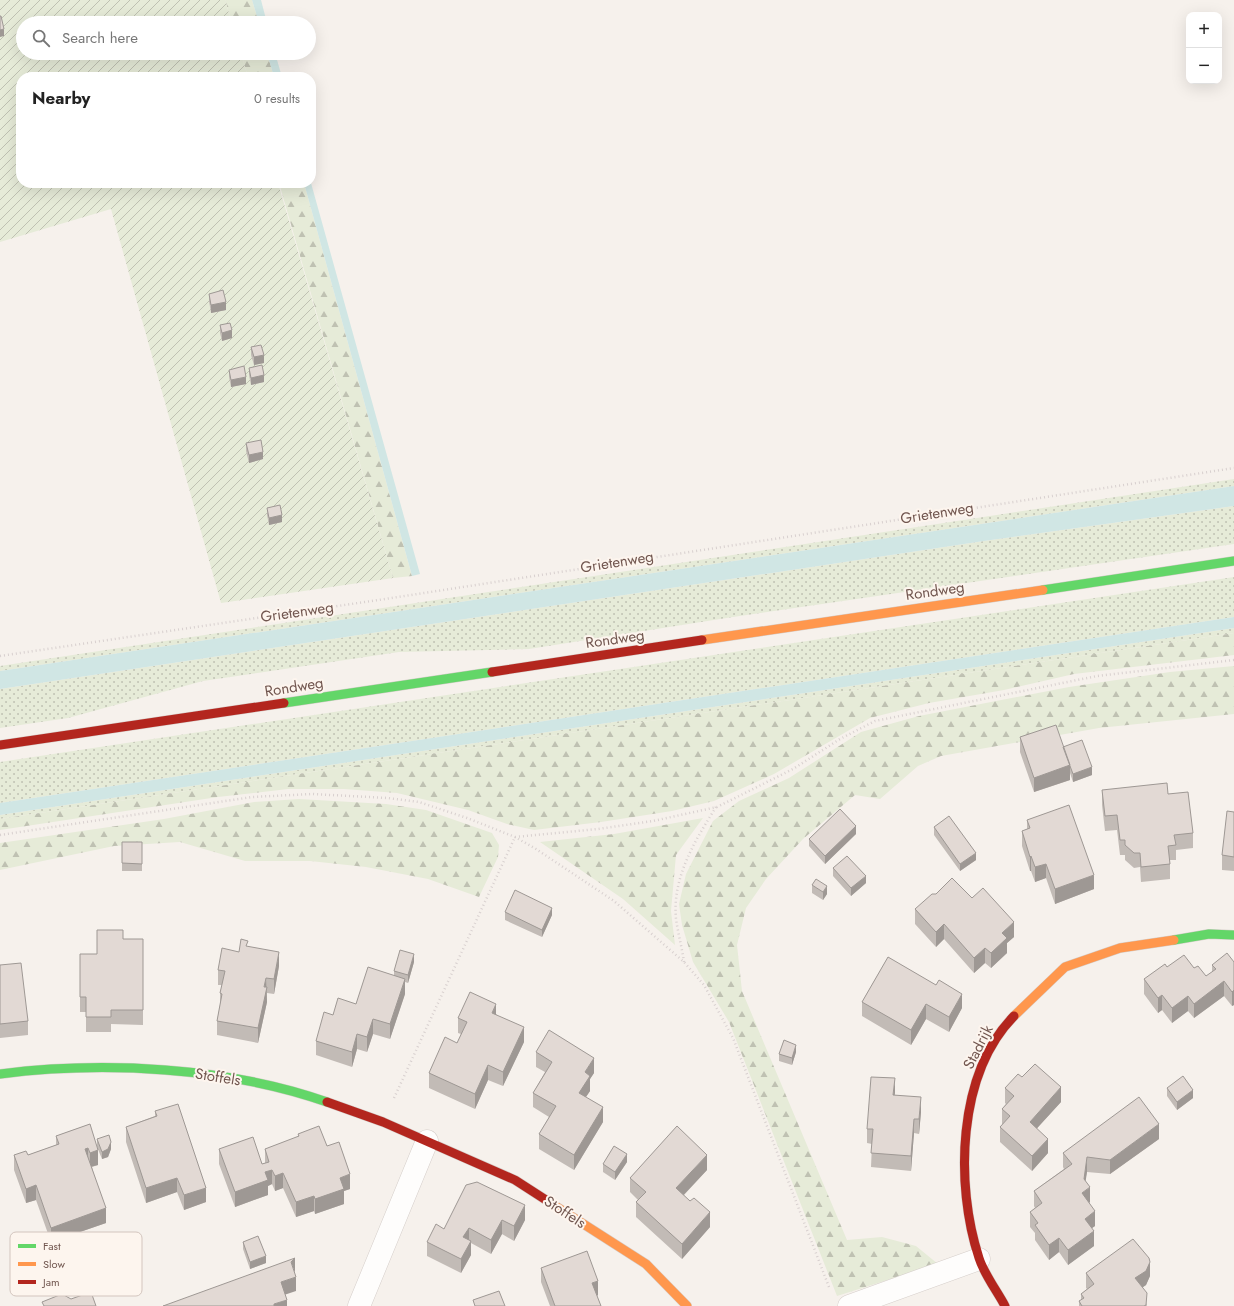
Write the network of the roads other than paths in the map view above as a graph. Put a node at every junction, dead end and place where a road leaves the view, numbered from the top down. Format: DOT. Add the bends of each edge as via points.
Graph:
graph roads {
  1 [pos="1234,561"];
  2 [pos="0,745"];
  3 [pos="1234,935"];
  4 [pos="0,1074"];
  5 [pos="427,1141"];
  6 [pos="979,1259"];
  7 [pos="359,1306"];
  8 [pos="688,1306"];
  9 [pos="849,1306"];
  10 [pos="1005,1306"];
  1 -- 2 [label="street, Rondweg"];
  3 -- 6 [label="street, Stadrijk" via="1209,934 1120,948 1065,967 1000,1030 977,1078 965,1136 966,1198"];
  4 -- 5 [label="street, Stoffels" via="40,1069 114,1068 193,1073 257,1083 321,1100"];
  5 -- 7 [label="street"];
  5 -- 8 [label="street, Stoffels" via="514,1180 646,1264"];
  6 -- 9 [label="street"];
  6 -- 10 [label="street, Stadrijk"];
}
